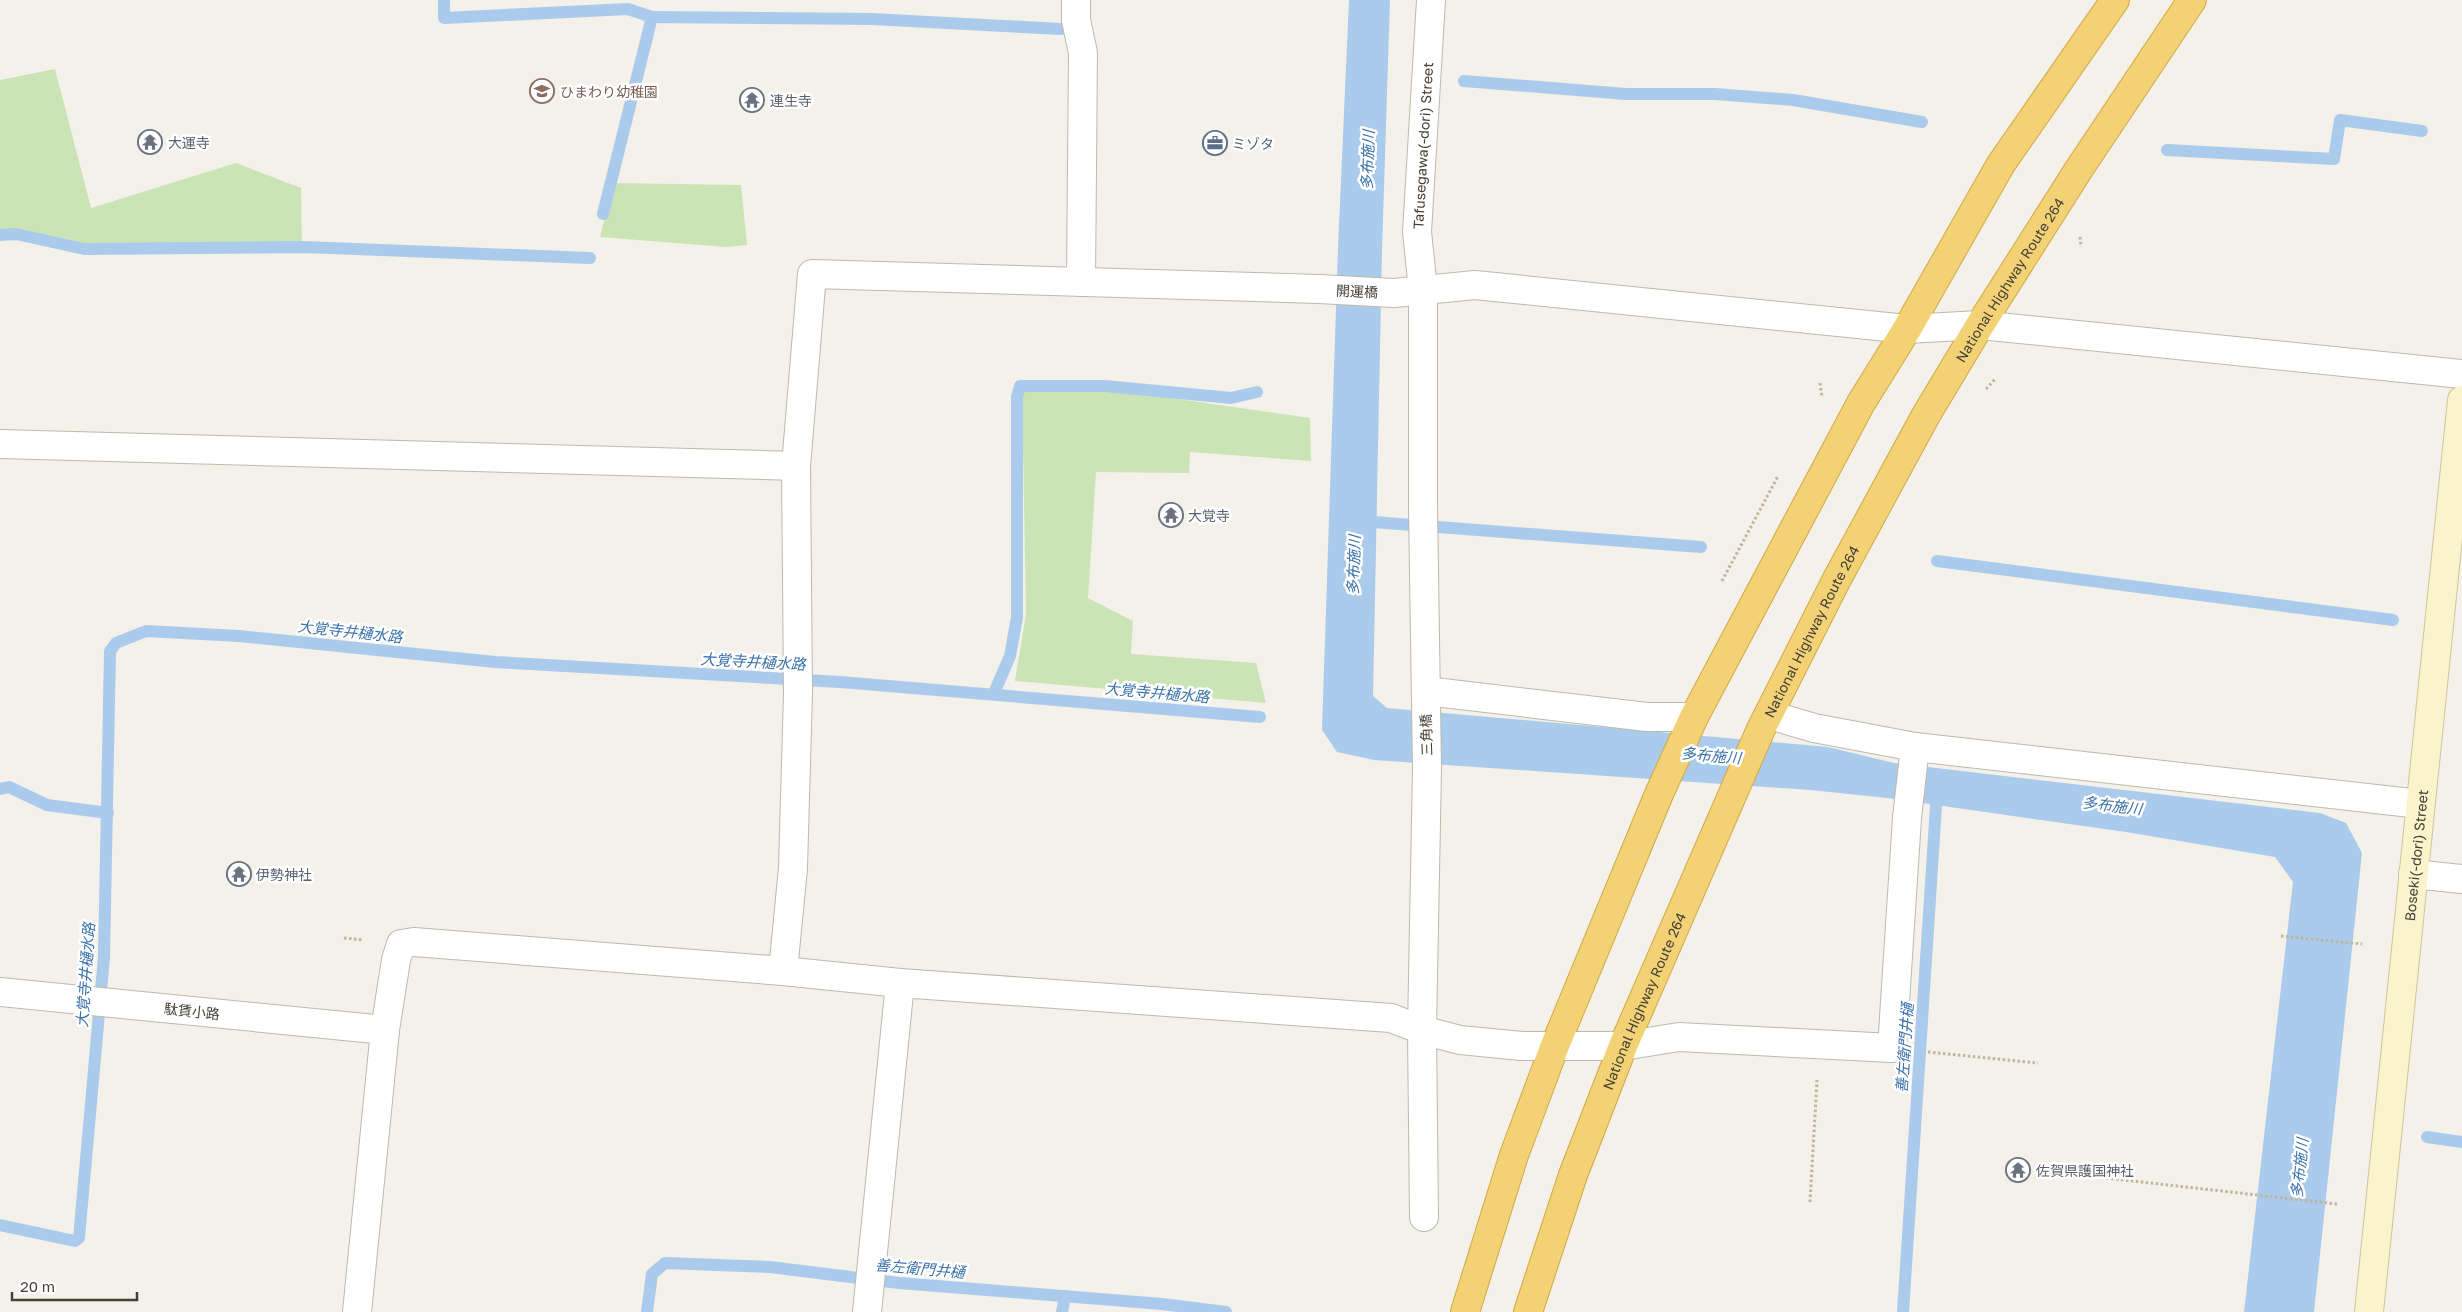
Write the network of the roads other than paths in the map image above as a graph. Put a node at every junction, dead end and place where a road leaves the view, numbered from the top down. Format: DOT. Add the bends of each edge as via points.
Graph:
graph roads {
  1 [pos="1076,0"];
  2 [pos="1431,0"];
  3 [pos="2115,0"];
  4 [pos="2192,0"];
  5 [pos="1081,282"];
  6 [pos="1423,290"];
  7 [pos="1980,325"];
  8 [pos="1907,329"];
  9 [pos="2462,374"];
  10 [pos="2462,400"];
  11 [pos="0,444"];
  12 [pos="796,466"];
  13 [pos="1423,507"];
  14 [pos="1425,696"];
  15 [pos="1694,717"];
  16 [pos="1766,722"];
  17 [pos="1915,747"];
  18 [pos="2420,804"];
  19 [pos="2413,874"];
  20 [pos="2462,879"];
  21 [pos="783,971"];
  22 [pos="900,983"];
  23 [pos="0,992"];
  24 [pos="385,1030"];
  25 [pos="1422,1030"];
  26 [pos="1624,1046"];
  27 [pos="1554,1048"];
  28 [pos="1424,1217"];
  29 [pos="870,1291"];
  30 [pos="1466,1309"];
  31 [pos="357,1312"];
  32 [pos="1528,1312"];
  33 [pos="2369,1312"];
  1 -- 5 [label="street" via="1076,20 1083,53"];
  2 -- 6 [label="street, Tafusegawa(-dori) Street" via="1417,232"];
  3 -- 8 [label="highway" via="2002,164"];
  4 -- 7 [label="highway, National Highway Route 264"];
  5 -- 6 [label="street, 開運橋" via="1394,293"];
  5 -- 12 [label="street, 開運橋" via="812,274"];
  6 -- 8 [label="street, 開運橋" via="1475,286"];
  6 -- 13 [label="street, Tafusegawa(-dori) Street"];
  7 -- 8 [label="street, 開運橋"];
  7 -- 9 [label="street, 開運橋"];
  7 -- 16 [label="highway, National Highway Route 264" via="1926,415 1837,579"];
  8 -- 15 [label="highway" via="1861,403"];
  10 -- 18 [label="street, Boseki(-dori) Street"];
  11 -- 12 [label="street"];
  12 -- 21 [label="street" via="798,693 793,868"];
  13 -- 14 [label="street, 三角橋"];
  14 -- 15 [label="street" via="1646,718"];
  14 -- 25 [label="street, 三角橋" via="1428,769"];
  15 -- 27 [label="highway"];
  16 -- 17 [label="street"];
  16 -- 26 [label="highway, National Highway Route 264"];
  17 -- 18 [label="street"];
  17 -- 26 [label="street" via="1907,818 1892,1048 1679,1036"];
  18 -- 19 [label="street, Boseki(-dori) Street"];
  19 -- 20 [label="street"];
  19 -- 33 [label="street, Boseki(-dori) Street"];
  21 -- 22 [label="street"];
  21 -- 24 [label="street" via="414,942 401,944"];
  22 -- 25 [label="street" via="1391,1018"];
  22 -- 29 [label="street"];
  23 -- 24 [label="street, 駄賃小路"];
  24 -- 31 [label="street"];
  25 -- 27 [label="street" via="1460,1040"];
  25 -- 28 [label="street, 三角橋"];
  26 -- 27 [label="street"];
  26 -- 32 [label="highway, National Highway Route 264" via="1573,1175"];
  27 -- 30 [label="highway" via="1514,1155"];
}
